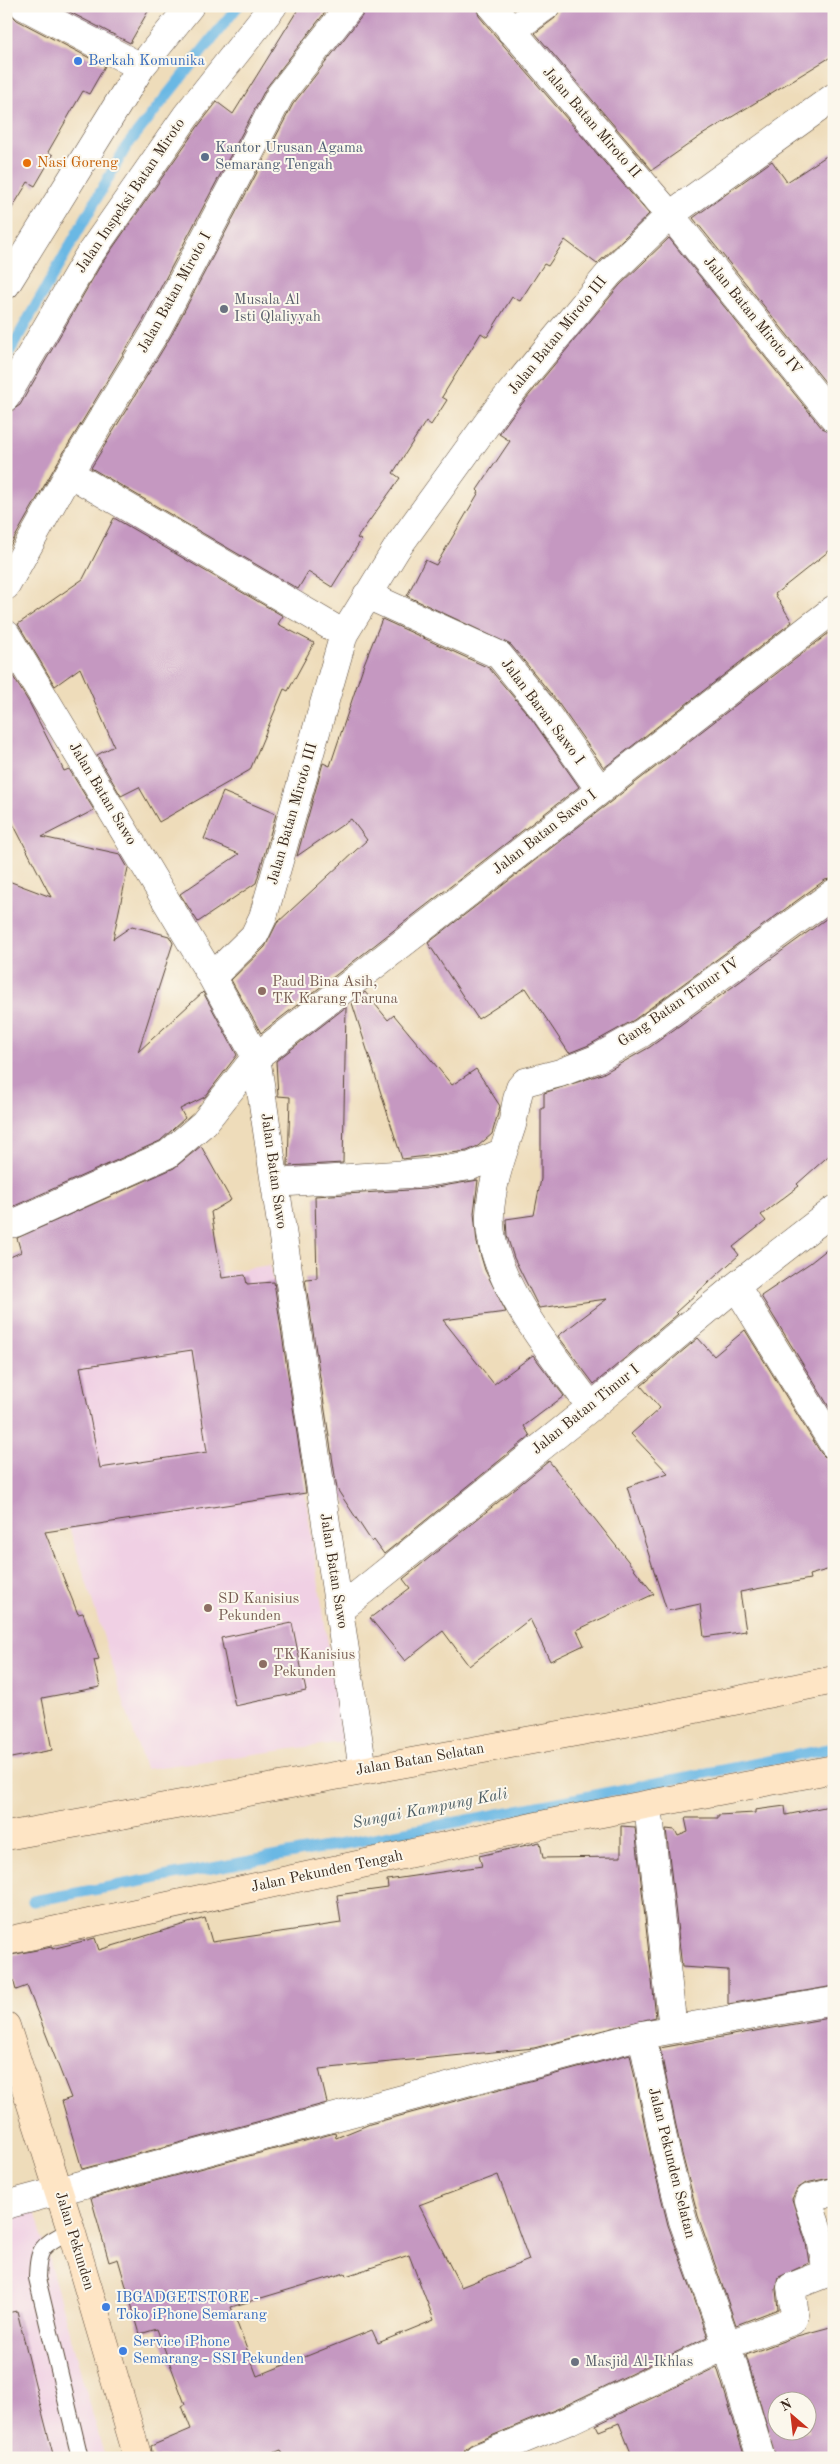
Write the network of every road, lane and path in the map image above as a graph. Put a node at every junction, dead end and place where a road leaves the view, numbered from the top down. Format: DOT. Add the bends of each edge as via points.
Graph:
graph roads {
  1 [pos="24,6"];
  2 [pos="190,6"];
  3 [pos="273,6"];
  4 [pos="350,6"];
  5 [pos="491,6"];
  6 [pos="546,6"];
  7 [pos="511,31"];
  8 [pos="141,67"];
  9 [pos="832,102"];
  10 [pos="670,214"];
  11 [pos="6,285"];
  12 [pos="6,397"];
  13 [pos="834,418"];
  14 [pos="69,473"];
  15 [pos="6,586"];
  16 [pos="367,595"];
  17 [pos="834,609"];
  18 [pos="6,634"];
  19 [pos="344,634"];
  20 [pos="600,790"];
  21 [pos="834,893"];
  22 [pos="212,977"];
  23 [pos="256,1057"];
  24 [pos="503,1152"];
  25 [pos="275,1183"];
  26 [pos="834,1210"];
  27 [pos="6,1224"];
  28 [pos="736,1286"];
  29 [pos="590,1407"];
  30 [pos="834,1445"];
  31 [pos="339,1610"];
  32 [pos="834,1680"];
  33 [pos="834,1769"];
  34 [pos="363,1770"];
  35 [pos="648,1806"];
  36 [pos="6,1836"];
  37 [pos="6,1941"];
  38 [pos="834,2001"];
  39 [pos="6,2026"];
  40 [pos="673,2029"];
  41 [pos="642,2035"];
  42 [pos="59,2191"];
  43 [pos="834,2192"];
  44 [pos="6,2205"];
  45 [pos="71,2230"];
  46 [pos="727,2346"];
  47 [pos="80,2458"];
  48 [pos="138,2458"];
  49 [pos="478,2458"];
  50 [pos="761,2458"];
  1 -- 8 [label="street"];
  2 -- 8 [label="street"];
  3 -- 12 [label="street, Jalan Inspeksi Batan Miroto" via="186,116 87,258"];
  4 -- 14 [label="street, Jalan Batan Miroto I" via="280,95 157,329"];
  5 -- 7 [label="street, Jalan Batan Miroto II"];
  6 -- 7 [label="street"];
  7 -- 10 [label="street, Jalan Batan Miroto II"];
  8 -- 11 [label="street"];
  9 -- 10 [label="street, Jalan Batan Miroto III"];
  10 -- 13 [label="street, Jalan Batan Miroto IV"];
  10 -- 16 [label="street, Jalan Batan Miroto III" via="608,275 499,408 397,548"];
  14 -- 15 [label="street, Jalan Batan Miroto I"];
  14 -- 19 [label="street"];
  16 -- 19 [label="street, Jalan Batan Miroto III"];
  16 -- 20 [label="street, Jalan Baran Sawo I" via="499,655 543,709"];
  17 -- 20 [label="street, Jalan Batan Sawo I"];
  18 -- 22 [label="street, Jalan Batan Sawo"];
  19 -- 22 [label="street, Jalan Batan Miroto III" via="263,917 254,936"];
  20 -- 23 [label="street, Jalan Batan Sawo I"];
  21 -- 24 [label="street, Gang Batan Timur IV" via="642,1033 596,1060 525,1082 518,1093"];
  22 -- 23 [label="street, Jalan Batan Sawo"];
  23 -- 25 [label="street, Jalan Batan Sawo"];
  23 -- 27 [label="street, Jalan Batan Sawo I" via="204,1123 168,1154 15,1223"];
  24 -- 25 [label="street" via="471,1166 424,1173"];
  24 -- 29 [label="street, Gang Batan Timur IV" via="490,1213 499,1266 512,1295"];
  25 -- 31 [label="street, Jalan Batan Sawo"];
  26 -- 28 [label="street, Jalan Batan Timur I"];
  28 -- 29 [label="street, Jalan Batan Timur I"];
  28 -- 30 [label="street"];
  29 -- 31 [label="street, Jalan Batan Timur I"];
  31 -- 34 [label="street, Jalan Batan Sawo"];
  32 -- 34 [label="main road, Jalan Batan Selatan" via="647,1719"];
  33 -- 35 [label="main road, Jalan Pekunden Tengah"];
  34 -- 36 [label="main road, Jalan Batan Selatan"];
  35 -- 37 [label="main road, Jalan Pekunden Tengah" via="560,1821"];
  35 -- 40 [label="street"];
  38 -- 40 [label="street"];
  39 -- 42 [label="main road, Jalan Pekunden"];
  40 -- 41 [label="street"];
  41 -- 42 [label="street"];
  41 -- 46 [label="street, Jalan Pekunden Selatan" via="683,2221"];
  42 -- 44 [label="street"];
  42 -- 45 [label="main road, Jalan Pekunden"];
  43 -- 46 [label="street" via="808,2201 821,2239 826,2275 791,2287 795,2315 792,2321"];
  45 -- 47 [label="lane" via="46,2243 38,2259 37,2278"];
  45 -- 48 [label="main road, Jalan Pekunden"];
  46 -- 49 [label="street" via="570,2420"];
  46 -- 50 [label="street, Jalan Pekunden Selatan"];
}
